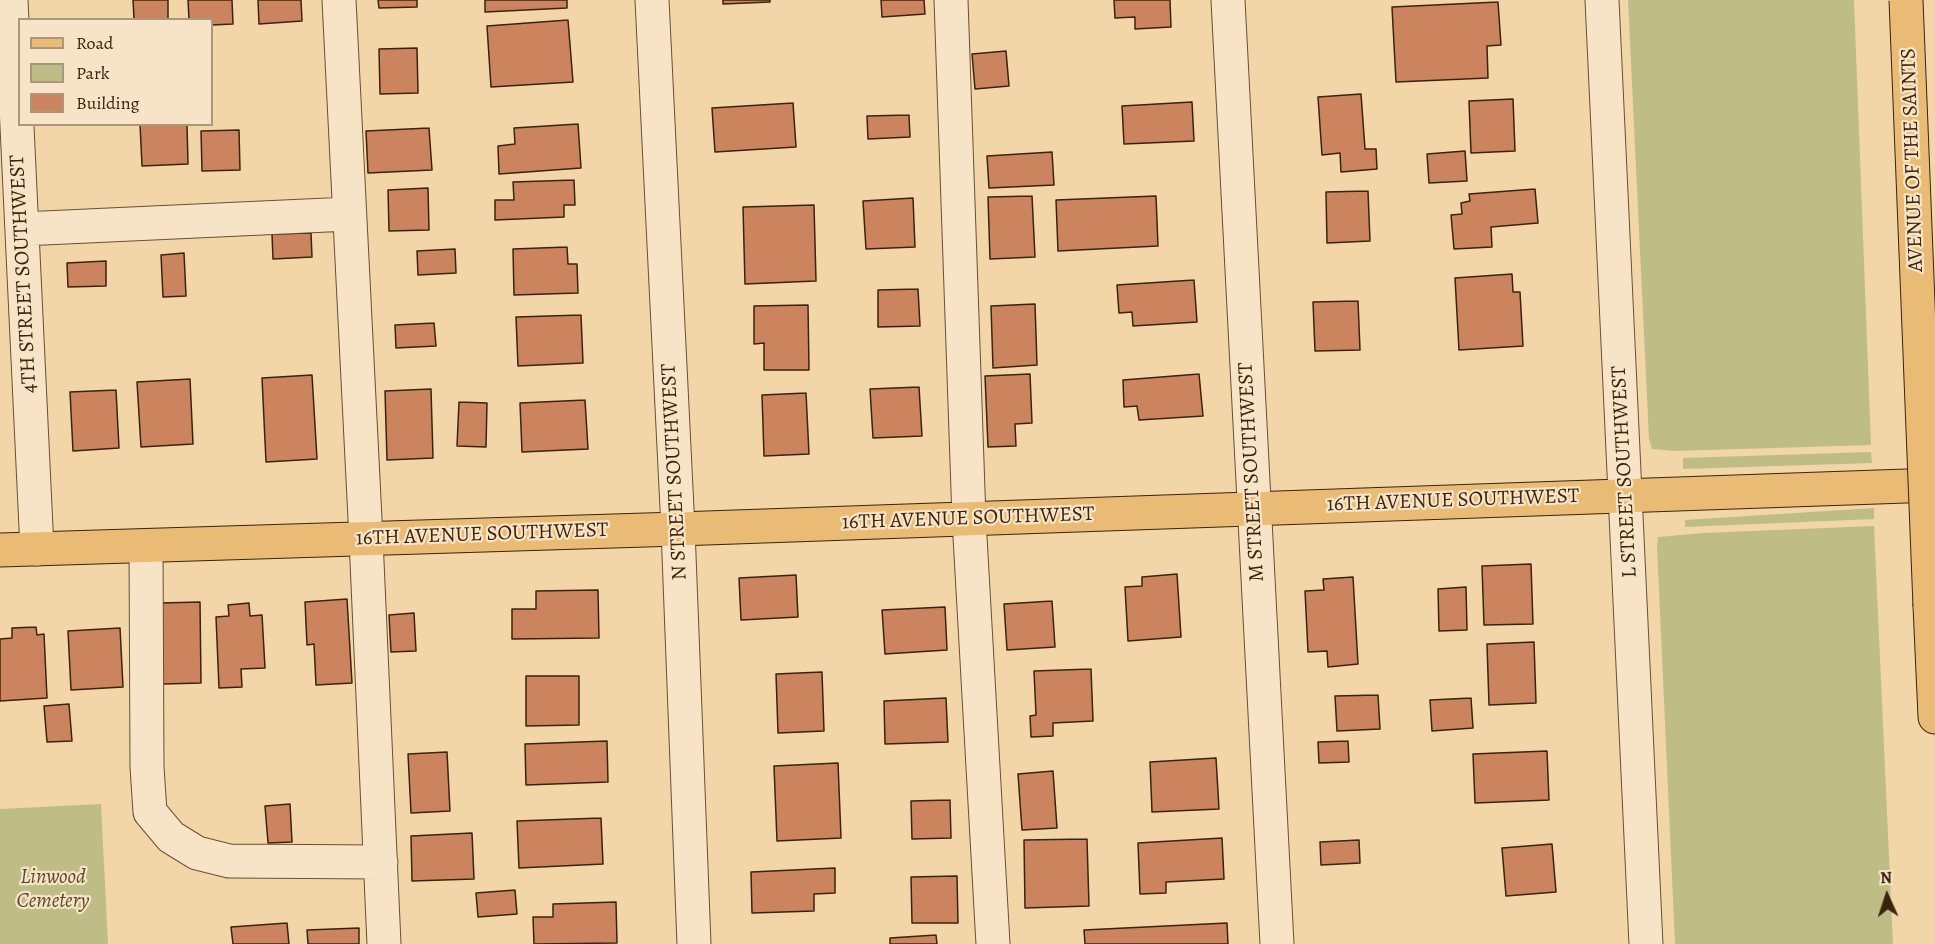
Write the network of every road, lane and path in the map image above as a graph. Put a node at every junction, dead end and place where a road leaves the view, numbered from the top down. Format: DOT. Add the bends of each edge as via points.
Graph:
graph roads {
  1 [pos="11,0"];
  2 [pos="339,0"];
  3 [pos="652,0"];
  4 [pos="951,0"];
  5 [pos="1227,0"];
  6 [pos="1602,0"];
  7 [pos="1906,0"];
  8 [pos="349,214"];
  9 [pos="22,229"];
  10 [pos="1935,485"];
  11 [pos="1626,495"];
  12 [pos="1254,508"];
  13 [pos="969,519"];
  14 [pos="678,529"];
  15 [pos="366,539"];
  16 [pos="146,546"];
  17 [pos="37,549"];
  18 [pos="0,550"];
  19 [pos="1935,717"];
  20 [pos="381,862"];
  21 [pos="384,944"];
  22 [pos="694,944"];
  23 [pos="993,944"];
  24 [pos="1276,944"];
  25 [pos="1646,944"];
  1 -- 9 [label="street, 4TH STREET SOUTHWEST"];
  2 -- 8 [label="street"];
  3 -- 14 [label="street, N STREET SOUTHWEST"];
  4 -- 13 [label="street"];
  5 -- 12 [label="street, M STREET SOUTHWEST"];
  6 -- 11 [label="street, L STREET SOUTHWEST"];
  7 -- 19 [label="main road, AVENUE OF THE SAINTS, bridge"];
  8 -- 9 [label="street"];
  8 -- 15 [label="street"];
  9 -- 17 [label="street, 4TH STREET SOUTHWEST"];
  10 -- 11 [label="main road, 16TH AVENUE SOUTHWEST"];
  11 -- 12 [label="main road, 16TH AVENUE SOUTHWEST"];
  11 -- 25 [label="street, L STREET SOUTHWEST"];
  12 -- 13 [label="main road, 16TH AVENUE SOUTHWEST"];
  12 -- 24 [label="street, M STREET SOUTHWEST"];
  13 -- 14 [label="main road, 16TH AVENUE SOUTHWEST"];
  13 -- 23 [label="street"];
  14 -- 15 [label="main road, 16TH AVENUE SOUTHWEST"];
  14 -- 22 [label="street, N STREET SOUTHWEST"];
  15 -- 16 [label="main road, 16TH AVENUE SOUTHWEST"];
  15 -- 20 [label="street"];
  16 -- 17 [label="main road, 16TH AVENUE SOUTHWEST"];
  16 -- 20 [label="street" via="150,812 171,837 188,848 229,861"];
  17 -- 18 [label="main road, 16TH AVENUE SOUTHWEST"];
  20 -- 21 [label="street"];
}
